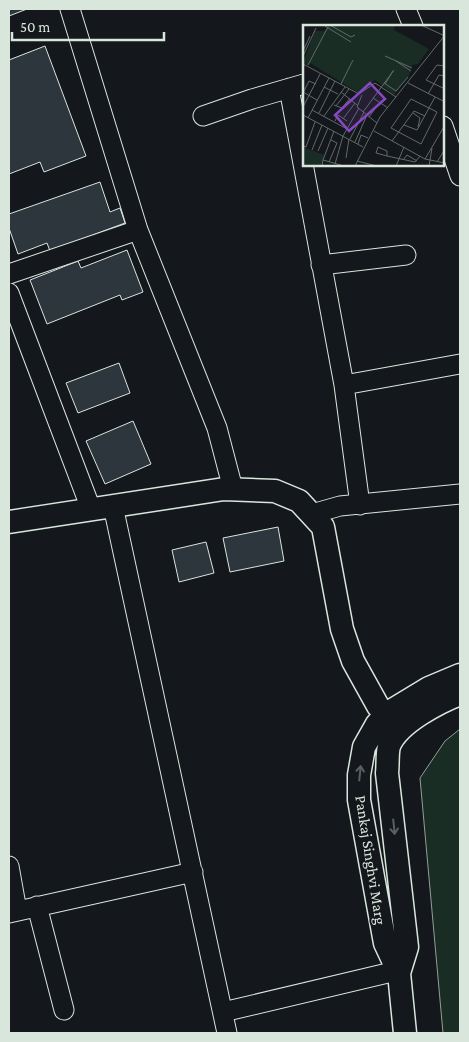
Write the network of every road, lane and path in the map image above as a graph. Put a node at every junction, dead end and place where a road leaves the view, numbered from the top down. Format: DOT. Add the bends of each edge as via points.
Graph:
graph roads {
  1 [pos="70,9"];
  2 [pos="406,9"];
  3 [pos="413,25"];
  4 [pos="297,86"];
  5 [pos="202,116"];
  6 [pos="444,129"];
  7 [pos="303,133"];
  8 [pos="307,166"];
  9 [pos="460,176"];
  10 [pos="138,230"];
  11 [pos="406,255"];
  12 [pos="320,265"];
  13 [pos="9,274"];
  14 [pos="9,293"];
  15 [pos="460,364"];
  16 [pos="344,385"];
  17 [pos="233,489"];
  18 [pos="460,494"];
  19 [pos="360,506"];
  20 [pos="102,508"];
  21 [pos="312,514"];
  22 [pos="9,522"];
  23 [pos="460,675"];
  24 [pos="460,694"];
  25 [pos="393,722"];
  26 [pos="9,866"];
  27 [pos="193,872"];
  28 [pos="37,906"];
  29 [pos="13,912"];
  30 [pos="399,973"];
  31 [pos="64,1010"];
  32 [pos="223,1012"];
  33 [pos="227,1033"];
  34 [pos="405,1033"];
  1 -- 10 [label="street"];
  2 -- 3 [label="street"];
  4 -- 5 [label="street"];
  4 -- 7 [label="street"];
  6 -- 9 [label="street"];
  8 -- 12 [label="street"];
  10 -- 13 [label="street"];
  10 -- 17 [label="street" via="218,428"];
  11 -- 12 [label="street"];
  12 -- 16 [label="street"];
  14 -- 20 [label="street"];
  15 -- 16 [label="street"];
  16 -- 19 [label="street"];
  17 -- 20 [label="street"];
  17 -- 21 [label="street" via="275,491 299,501"];
  18 -- 19 [label="street"];
  19 -- 21 [label="street" via="340,506"];
  20 -- 22 [label="street"];
  20 -- 27 [label="street"];
  21 -- 25 [label="street" via="323,527 342,629 353,661 374,700"];
  23 -- 25 [label="street, Pankaj Singhvi Marg" via="429,688"];
  24 -- 25 [label="street, Pankaj Singhvi Marg"];
  25 -- 30 [label="street, Pankaj Singhvi Marg, one-way" via="387,773 407,947"];
  30 -- 25 [label="street, Pankaj Singhvi Marg, one-way" via="385,942 359,800 364,747 377,724"];
  26 -- 29 [label="street"];
  27 -- 28 [label="street"];
  27 -- 32 [label="street"];
  28 -- 29 [label="street"];
  28 -- 31 [label="street"];
  30 -- 32 [label="street"];
  30 -- 34 [label="street, Pankaj Singhvi Marg"];
  32 -- 33 [label="street"];
}
